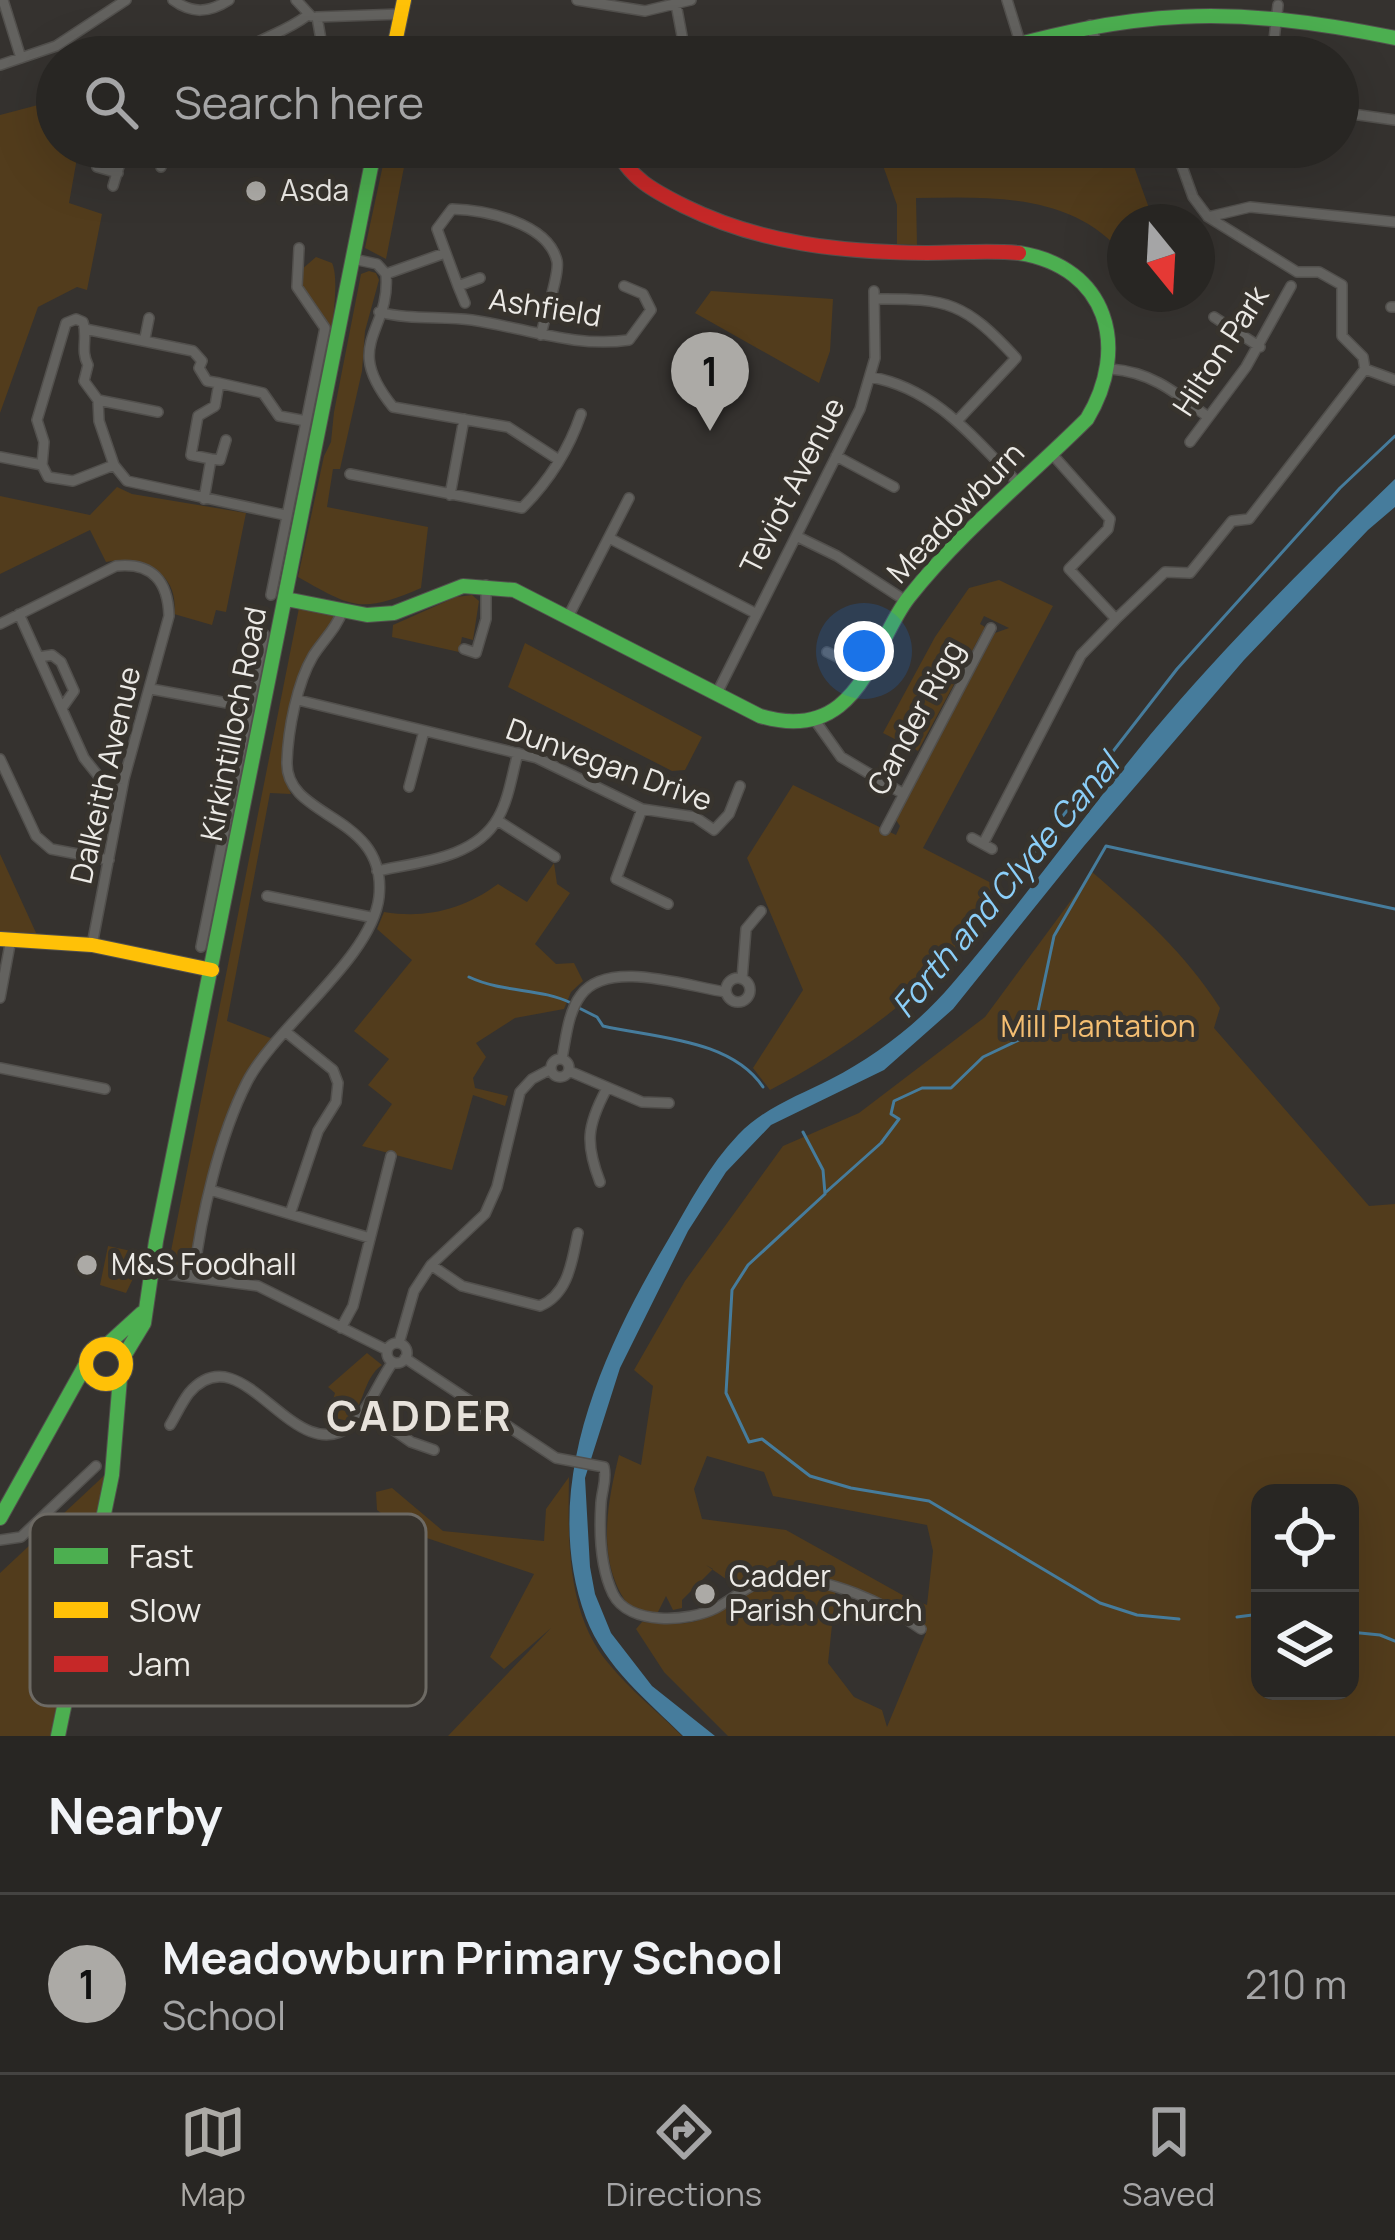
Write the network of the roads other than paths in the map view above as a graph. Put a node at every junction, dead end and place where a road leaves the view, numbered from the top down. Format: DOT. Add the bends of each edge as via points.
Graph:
graph roads {
  1 [pos="3,0"];
  2 [pos="126,0"];
  3 [pos="172,0"];
  4 [pos="229,0"];
  5 [pos="296,0"];
  6 [pos="577,0"];
  7 [pos="692,0"];
  8 [pos="1006,0"];
  9 [pos="676,4"];
  10 [pos="1278,5"];
  11 [pos="403,7"];
  12 [pos="312,16"];
  13 [pos="1088,20"];
  14 [pos="71,36"];
  15 [pos="268,36"];
  16 [pos="320,36"];
  17 [pos="682,36"];
  18 [pos="1018,36"];
  19 [pos="1039,36"];
  20 [pos="1094,36"];
  21 [pos="1274,36"];
  22 [pos="1395,38"];
  23 [pos="36,53"];
  24 [pos="21,58"];
  25 [pos="0,65"];
  26 [pos="1359,115"];
  27 [pos="1395,120"];
  28 [pos="100,168"];
  29 [pos="119,168"];
  30 [pos="371,168"];
  31 [pos="626,168"];
  32 [pos="1183,168"];
  33 [pos="118,173"];
  34 [pos="113,186"];
  35 [pos="1198,204"];
  36 [pos="1215,215"];
  37 [pos="1215,222"];
  38 [pos="1395,222"];
  39 [pos="299,248"];
  40 [pos="445,253"];
  41 [pos="353,259"];
  42 [pos="386,274"];
  43 [pos="480,278"];
  44 [pos="1294,279"];
  45 [pos="458,286"];
  46 [pos="624,286"];
  47 [pos="465,303"];
  48 [pos="379,312"];
  49 [pos="1214,317"];
  50 [pos="149,319"];
  51 [pos="85,329"];
  52 [pos="541,335"];
  53 [pos="145,338"];
  54 [pos="1259,346"];
  55 [pos="1111,369"];
  56 [pos="1365,369"];
  57 [pos="871,376"];
  58 [pos="1395,380"];
  59 [pos="219,383"];
  60 [pos="98,400"];
  61 [pos="158,412"];
  62 [pos="581,414"];
  63 [pos="1208,417"];
  64 [pos="464,419"];
  65 [pos="306,421"];
  66 [pos="957,422"];
  67 [pos="226,440"];
  68 [pos="1190,442"];
  69 [pos="1052,454"];
  70 [pos="836,456"];
  71 [pos="0,457"];
  72 [pos="211,459"];
  73 [pos="559,460"];
  74 [pos="42,465"];
  75 [pos="114,465"];
  76 [pos="350,474"];
  77 [pos="1020,485"];
  78 [pos="894,487"];
  79 [pos="450,495"];
  80 [pos="629,498"];
  81 [pos="204,499"];
  82 [pos="285,514"];
  83 [pos="796,536"];
  84 [pos="609,538"];
  85 [pos="486,585"];
  86 [pos="279,597"];
  87 [pos="906,601"];
  88 [pos="343,610"];
  89 [pos="755,613"];
  90 [pos="20,614"];
  91 [pos="568,617"];
  92 [pos="1116,619"];
  93 [pos="0,624"];
  94 [pos="991,628"];
  95 [pos="264,634"];
  96 [pos="464,650"];
  97 [pos="827,652"];
  98 [pos="39,657"];
  99 [pos="865,671"];
  100 [pos="151,689"];
  101 [pos="717,694"];
  102 [pos="298,700"];
  103 [pos="249,707"];
  104 [pos="62,708"];
  105 [pos="814,719"];
  106 [pos="424,731"];
  107 [pos="518,753"];
  108 [pos="0,759"];
  109 [pos="124,779"];
  110 [pos="740,786"];
  111 [pos="409,787"];
  112 [pos="902,793"];
  113 [pos="642,809"];
  114 [pos="497,820"];
  115 [pos="885,830"];
  116 [pos="982,844"];
  117 [pos="555,857"];
  118 [pos="109,860"];
  119 [pos="377,871"];
  120 [pos="267,896"];
  121 [pos="668,904"];
  122 [pos="760,911"];
  123 [pos="370,917"];
  124 [pos="5,939"];
  125 [pos="92,945"];
  126 [pos="201,947"];
  127 [pos="212,970"];
  128 [pos="742,979"];
  129 [pos="726,992"];
  130 [pos="0,998"];
  131 [pos="286,1032"];
  132 [pos="562,1058"];
  133 [pos="0,1068"];
  134 [pos="550,1069"];
  135 [pos="569,1071"];
  136 [pos="105,1089"];
  137 [pos="606,1090"];
  138 [pos="669,1103"];
  139 [pos="391,1156"];
  140 [pos="600,1182"];
  141 [pos="210,1190"];
  142 [pos="290,1214"];
  143 [pos="578,1233"];
  144 [pos="370,1238"];
  145 [pos="431,1265"];
  146 [pos="152,1272"];
  147 [pos="194,1276"];
  148 [pos="144,1311"];
  149 [pos="341,1328"];
  150 [pos="399,1343"];
  151 [pos="108,1344"];
  152 [pos="387,1350"];
  153 [pos="124,1356"];
  154 [pos="399,1360"];
  155 [pos="86,1364"];
  156 [pos="120,1378"];
  157 [pos="99,1381"];
  158 [pos="79,1387"];
  159 [pos="364,1410"];
  160 [pos="115,1412"];
  161 [pos="170,1425"];
  162 [pos="434,1450"];
  163 [pos="96,1466"];
  164 [pos="1,1514"];
  165 [pos="45,1514"];
  166 [pos="104,1514"];
  167 [pos="30,1528"];
  168 [pos="0,1540"];
  169 [pos="921,1629"];
  170 [pos="64,1706"];
  171 [pos="58,1736"];
  1 -- 24 [label="street"];
  2 -- 14 [label="street"];
  3 -- 4 [label="street" via="202,11"];
  5 -- 12 [label="street"];
  6 -- 9 [label="street" via="645,11"];
  7 -- 9 [label="street"];
  8 -- 18 [label="street"];
  9 -- 17 [label="street"];
  10 -- 13 [label="street" via="1133,6"];
  10 -- 21 [label="street"];
  10 -- 22 [label="street"];
  11 -- 12 [label="street"];
  12 -- 15 [label="street"];
  12 -- 16 [label="street"];
  13 -- 19 [label="street"];
  13 -- 20 [label="street"];
  23 -- 24 [label="street"];
  24 -- 25 [label="street"];
  26 -- 27 [label="street"];
  28 -- 33 [label="street"];
  29 -- 33 [label="street"];
  30 -- 41 [label="street, Kirkintilloch Road"];
  31 -- 55 [label="street" via="713,221 769,241 836,252 1020,253 1051,261 1099,304"];
  32 -- 35 [label="street"];
  33 -- 34 [label="street"];
  36 -- 38 [label="street" via="1250,207"];
  37 -- 44 [label="street"];
  39 -- 65 [label="street, Kirkintilloch Road" via="297,287 325,328"];
  40 -- 42 [label="street"];
  40 -- 45 [label="street"];
  40 -- 52 [label="street" via="437,230 452,209 518,224 546,240 558,265"];
  41 -- 42 [label="street"];
  41 -- 86 [label="street, Kirkintilloch Road"];
  42 -- 48 [label="street"];
  43 -- 45 [label="street"];
  44 -- 54 [label="street, Hilton Park"];
  44 -- 56 [label="street" via="1319,272 1342,285 1342,337 1364,357"];
  45 -- 47 [label="street"];
  46 -- 52 [label="street, Ashfield" via="643,294 651,310 629,340"];
  48 -- 52 [label="street, Ashfield"];
  48 -- 64 [label="street" via="370,342 375,386 393,407"];
  49 -- 54 [label="street"];
  50 -- 53 [label="street"];
  51 -- 53 [label="street"];
  51 -- 60 [label="street" via="84,381"];
  51 -- 74 [label="street" via="76,319 66,323 38,420"];
  53 -- 59 [label="street" via="193,351 206,381"];
  54 -- 63 [label="street, Hilton Park"];
  55 -- 63 [label="street" via="1154,377"];
  55 -- 69 [label="street, Meadowburn" via="1092,413"];
  56 -- 58 [label="street"];
  56 -- 92 [label="street" via="1249,519 1232,521 1190,573 1165,572"];
  57 -- 66 [label="street" via="932,398"];
  57 -- 66 [label="street, Teviot Avenue" via="874,295 946,302 985,324 1016,358"];
  57 -- 70 [label="street, Teviot Avenue"];
  59 -- 65 [label="street" via="263,393 279,416"];
  59 -- 72 [label="street" via="192,442 191,455"];
  60 -- 61 [label="street"];
  60 -- 75 [label="street"];
  62 -- 73 [label="street"];
  63 -- 68 [label="street, Hilton Park"];
  64 -- 73 [label="street" via="508,427"];
  64 -- 79 [label="street"];
  65 -- 82 [label="street, Kirkintilloch Road"];
  66 -- 77 [label="street"];
  67 -- 72 [label="street" via="220,460"];
  69 -- 77 [label="street, Meadowburn"];
  69 -- 92 [label="street" via="1110,519 1069,570"];
  70 -- 78 [label="street"];
  70 -- 83 [label="street, Teviot Avenue"];
  71 -- 74 [label="street"];
  72 -- 81 [label="street"];
  73 -- 79 [label="street" via="522,508"];
  74 -- 75 [label="street" via="48,477 73,481"];
  75 -- 81 [label="street" via="139,486"];
  76 -- 79 [label="street"];
  77 -- 87 [label="street, Meadowburn"];
  80 -- 84 [label="street"];
  81 -- 82 [label="street"];
  82 -- 86 [label="street, Kirkintilloch Road"];
  83 -- 87 [label="street"];
  83 -- 89 [label="street, Teviot Avenue"];
  84 -- 89 [label="street"];
  84 -- 91 [label="street"];
  85 -- 88 [label="street" via="445,591 394,613"];
  85 -- 91 [label="street"];
  85 -- 96 [label="street" via="476,653"];
  86 -- 88 [label="street"];
  86 -- 127 [label="street, Kirkintilloch Road"];
  87 -- 99 [label="street, Meadowburn"];
  88 -- 102 [label="street"];
  89 -- 101 [label="street, Teviot Avenue"];
  90 -- 93 [label="street"];
  90 -- 98 [label="street"];
  90 -- 100 [label="street, Dalkeith Avenue" via="124,565 152,572 168,594 169,616"];
  91 -- 101 [label="street"];
  92 -- 116 [label="street" via="1081,655"];
  94 -- 112 [label="street, Cander Rigg"];
  95 -- 103 [label="street"];
  97 -- 99 [label="street"];
  98 -- 104 [label="street"];
  98 -- 104 [label="street" via="61,662 74,691"];
  99 -- 105 [label="street, Meadowburn" via="846,700"];
  100 -- 103 [label="street"];
  100 -- 109 [label="street, Dalkeith Avenue"];
  101 -- 105 [label="street" via="769,719"];
  102 -- 106 [label="street, Dunvegan Drive"];
  102 -- 119 [label="street" via="286,768 297,795 353,830"];
  103 -- 126 [label="street"];
  104 -- 109 [label="street" via="100,778"];
  105 -- 112 [label="street" via="842,757"];
  106 -- 107 [label="street, Dunvegan Drive"];
  106 -- 111 [label="street"];
  107 -- 113 [label="street, Dunvegan Drive"];
  107 -- 114 [label="street"];
  108 -- 118 [label="street" via="36,836 51,849"];
  109 -- 118 [label="street, Dalkeith Avenue"];
  110 -- 113 [label="street, Dunvegan Drive" via="714,830 695,817"];
  112 -- 115 [label="street, Cander Rigg"];
  113 -- 121 [label="street" via="616,879"];
  114 -- 117 [label="street"];
  114 -- 119 [label="street" via="448,856"];
  118 -- 125 [label="street, Dalkeith Avenue"];
  119 -- 123 [label="street" via="379,898"];
  120 -- 123 [label="street"];
  122 -- 128 [label="street" via="740,930"];
  123 -- 131 [label="street" via="358,944"];
  124 -- 125 [label="street"];
  124 -- 130 [label="street"];
  125 -- 127 [label="street"];
  127 -- 146 [label="street, Kirkintilloch Road"];
  128 -- 129 [label="street"];
  128 -- 129 [label="street" via="745,999 733,1001"];
  129 -- 132 [label="street" via="656,979 598,981 581,994"];
  131 -- 141 [label="street" via="248,1080"];
  131 -- 142 [label="street" via="338,1083"];
  132 -- 134 [label="street"];
  132 -- 135 [label="street"];
  133 -- 136 [label="street"];
  134 -- 135 [label="street" via="559,1077"];
  134 -- 145 [label="street" via="520,1092 485,1214"];
  135 -- 137 [label="street"];
  137 -- 138 [label="street"];
  137 -- 140 [label="street" via="592,1117 589,1153"];
  139 -- 144 [label="street"];
  141 -- 142 [label="street"];
  141 -- 147 [label="street"];
  142 -- 144 [label="street"];
  143 -- 145 [label="street" via="563,1287 540,1306 462,1286"];
  144 -- 149 [label="street"];
  145 -- 150 [label="street"];
  146 -- 147 [label="street"];
  146 -- 148 [label="street, Kirkintilloch Road"];
  147 -- 149 [label="street" via="258,1286"];
  148 -- 151 [label="street"];
  148 -- 153 [label="street, Kirkintilloch Road"];
  149 -- 152 [label="street"];
  150 -- 152 [label="street"];
  150 -- 154 [label="street" via="406,1349"];
  151 -- 153 [label="street"];
  151 -- 155 [label="street" via="93,1349"];
  152 -- 154 [label="street"];
  153 -- 156 [label="street"];
  154 -- 159 [label="street"];
  154 -- 169 [label="street" via="556,1458 606,1470 600,1538 620,1606 646,1617 697,1615 760,1580 785,1578 866,1598"];
  155 -- 157 [label="street"];
  155 -- 158 [label="street"];
  156 -- 157 [label="street"];
  156 -- 160 [label="street"];
  157 -- 158 [label="street"];
  157 -- 160 [label="street"];
  158 -- 164 [label="street" via="44,1432"];
  159 -- 161 [label="street" via="330,1436 310,1434 235,1378 220,1377 190,1391"];
  159 -- 162 [label="street"];
  160 -- 166 [label="street"];
  163 -- 165 [label="street"];
  167 -- 168 [label="street"];
  170 -- 171 [label="street"];
}
